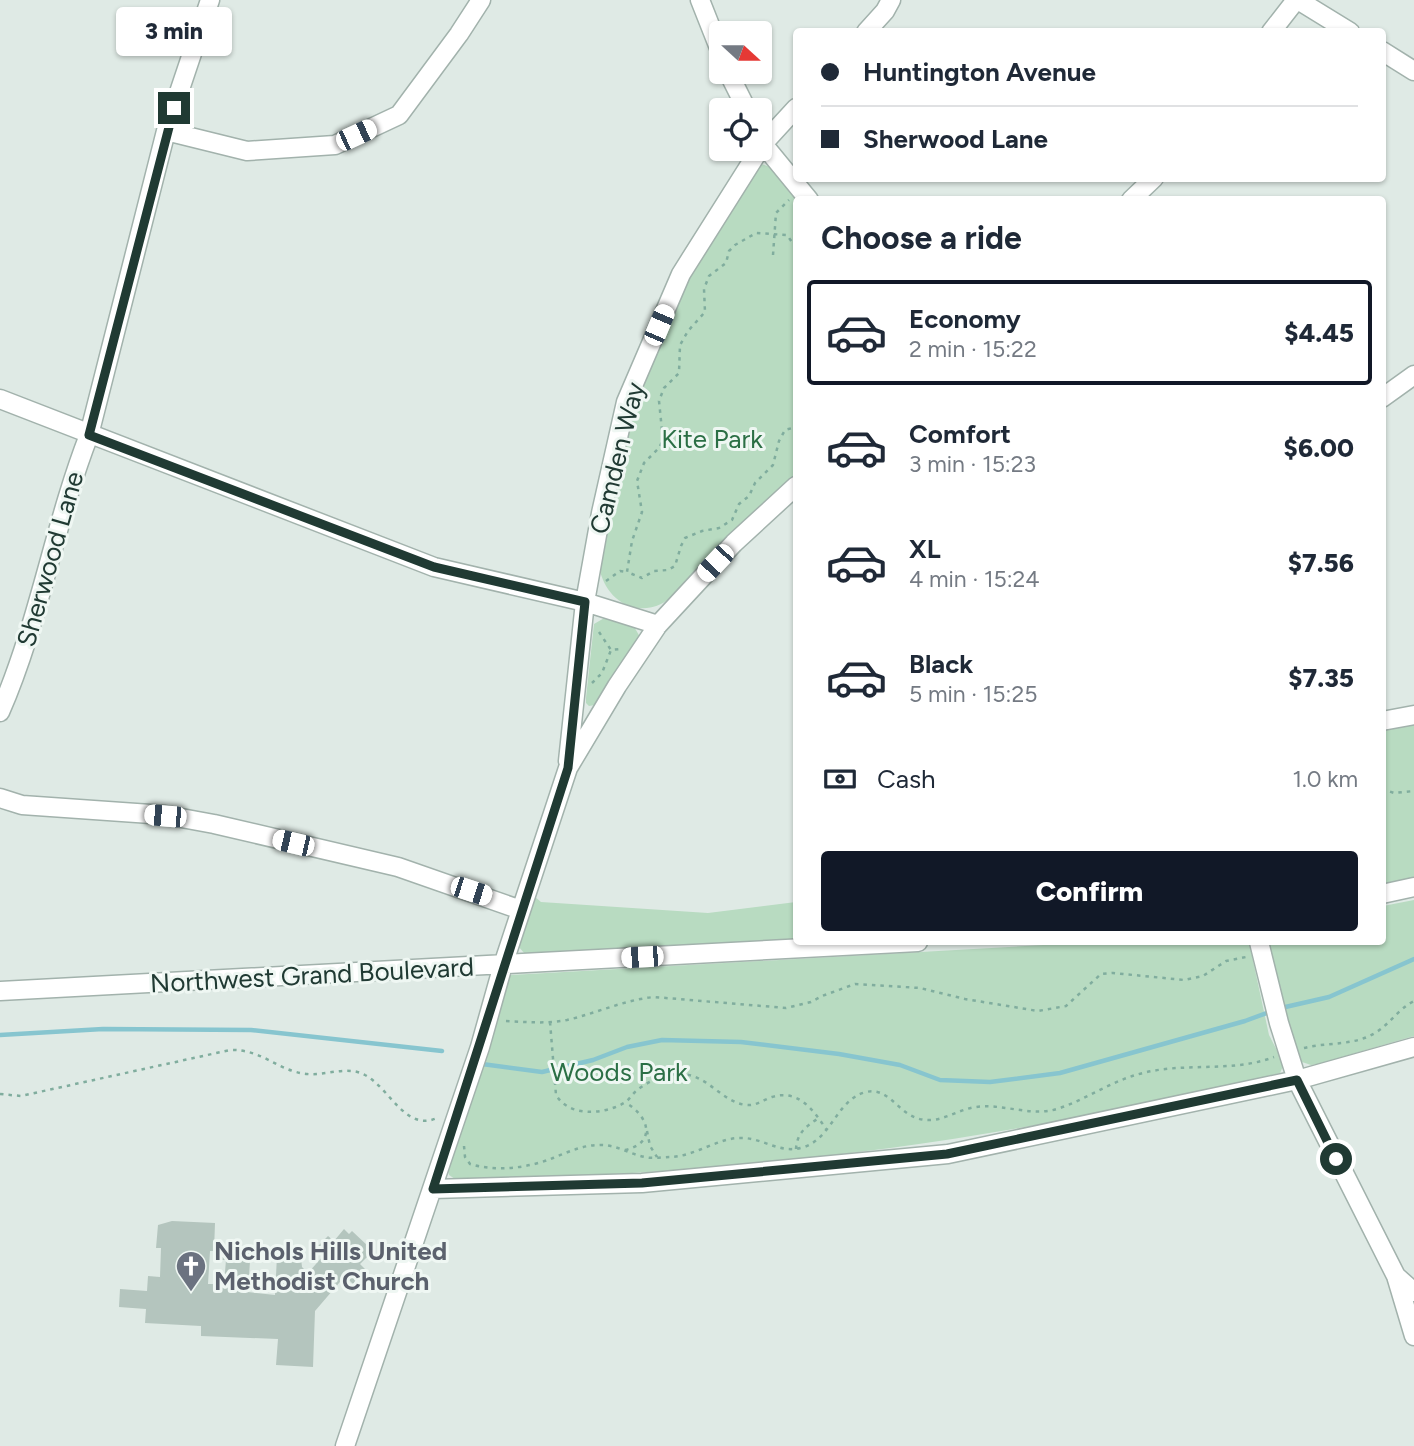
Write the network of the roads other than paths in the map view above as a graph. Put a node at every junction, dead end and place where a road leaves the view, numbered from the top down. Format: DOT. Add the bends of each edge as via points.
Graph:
graph roads {
  1 [pos="210,0"];
  2 [pos="481,0"];
  3 [pos="700,0"];
  4 [pos="891,0"];
  5 [pos="1297,0"];
  6 [pos="709,23"];
  7 [pos="870,28"];
  8 [pos="1274,28"];
  9 [pos="1343,28"];
  10 [pos="1386,54"];
  11 [pos="1414,71"];
  12 [pos="793,111"];
  13 [pos="772,130"];
  14 [pos="166,131"];
  15 [pos="772,154"];
  16 [pos="748,161"];
  17 [pos="793,181"];
  18 [pos="794,182"];
  19 [pos="1150,182"];
  20 [pos="805,196"];
  21 [pos="1135,196"];
  22 [pos="1414,375"];
  23 [pos="1386,395"];
  24 [pos="0,399"];
  25 [pos="89,435"];
  26 [pos="793,489"];
  27 [pos="585,606"];
  28 [pos="658,625"];
  29 [pos="0,712"];
  30 [pos="1414,715"];
  31 [pos="1386,720"];
  32 [pos="568,768"];
  33 [pos="0,798"];
  34 [pos="1414,887"];
  35 [pos="1386,893"];
  36 [pos="521,910"];
  37 [pos="864,945"];
  38 [pos="1256,949"];
  39 [pos="503,965"];
  40 [pos="0,991"];
  41 [pos="1414,1047"];
  42 [pos="1297,1080"];
  43 [pos="433,1189"];
  44 [pos="1395,1276"];
  45 [pos="1414,1292"];
  46 [pos="1414,1336"];
  47 [pos="345,1446"];
  1 -- 14 [label="street, Sherwood Lane"];
  2 -- 14 [label="street" via="399,115 335,145 247,150"];
  3 -- 6 [label="street"];
  4 -- 7 [label="street"];
  5 -- 8 [label="street"];
  5 -- 9 [label="street"];
  10 -- 11 [label="street"];
  12 -- 13 [label="street, Camden Way"];
  14 -- 25 [label="street, Sherwood Lane"];
  15 -- 17 [label="street"];
  16 -- 27 [label="street, Camden Way" via="681,274 626,402"];
  18 -- 20 [label="street"];
  19 -- 21 [label="street"];
  22 -- 23 [label="street"];
  24 -- 25 [label="street"];
  25 -- 27 [label="street" via="434,567"];
  25 -- 29 [label="street, Sherwood Lane" via="17,673"];
  26 -- 28 [label="street" via="734,543"];
  27 -- 28 [label="street"];
  27 -- 32 [label="street, Camden Way"];
  28 -- 32 [label="street"];
  30 -- 31 [label="street"];
  32 -- 36 [label="street"];
  33 -- 36 [label="street" via="22,805 214,824 398,867"];
  34 -- 35 [label="street"];
  36 -- 39 [label="street"];
  37 -- 39 [label="street, Northwest Grand Boulevard"];
  38 -- 42 [label="street"];
  39 -- 40 [label="street, Northwest Grand Boulevard"];
  39 -- 43 [label="street"];
  41 -- 42 [label="street"];
  42 -- 43 [label="street" via="947,1154 642,1183"];
  42 -- 44 [label="street"];
  43 -- 47 [label="street"];
  44 -- 45 [label="street"];
  44 -- 46 [label="street"];
}
